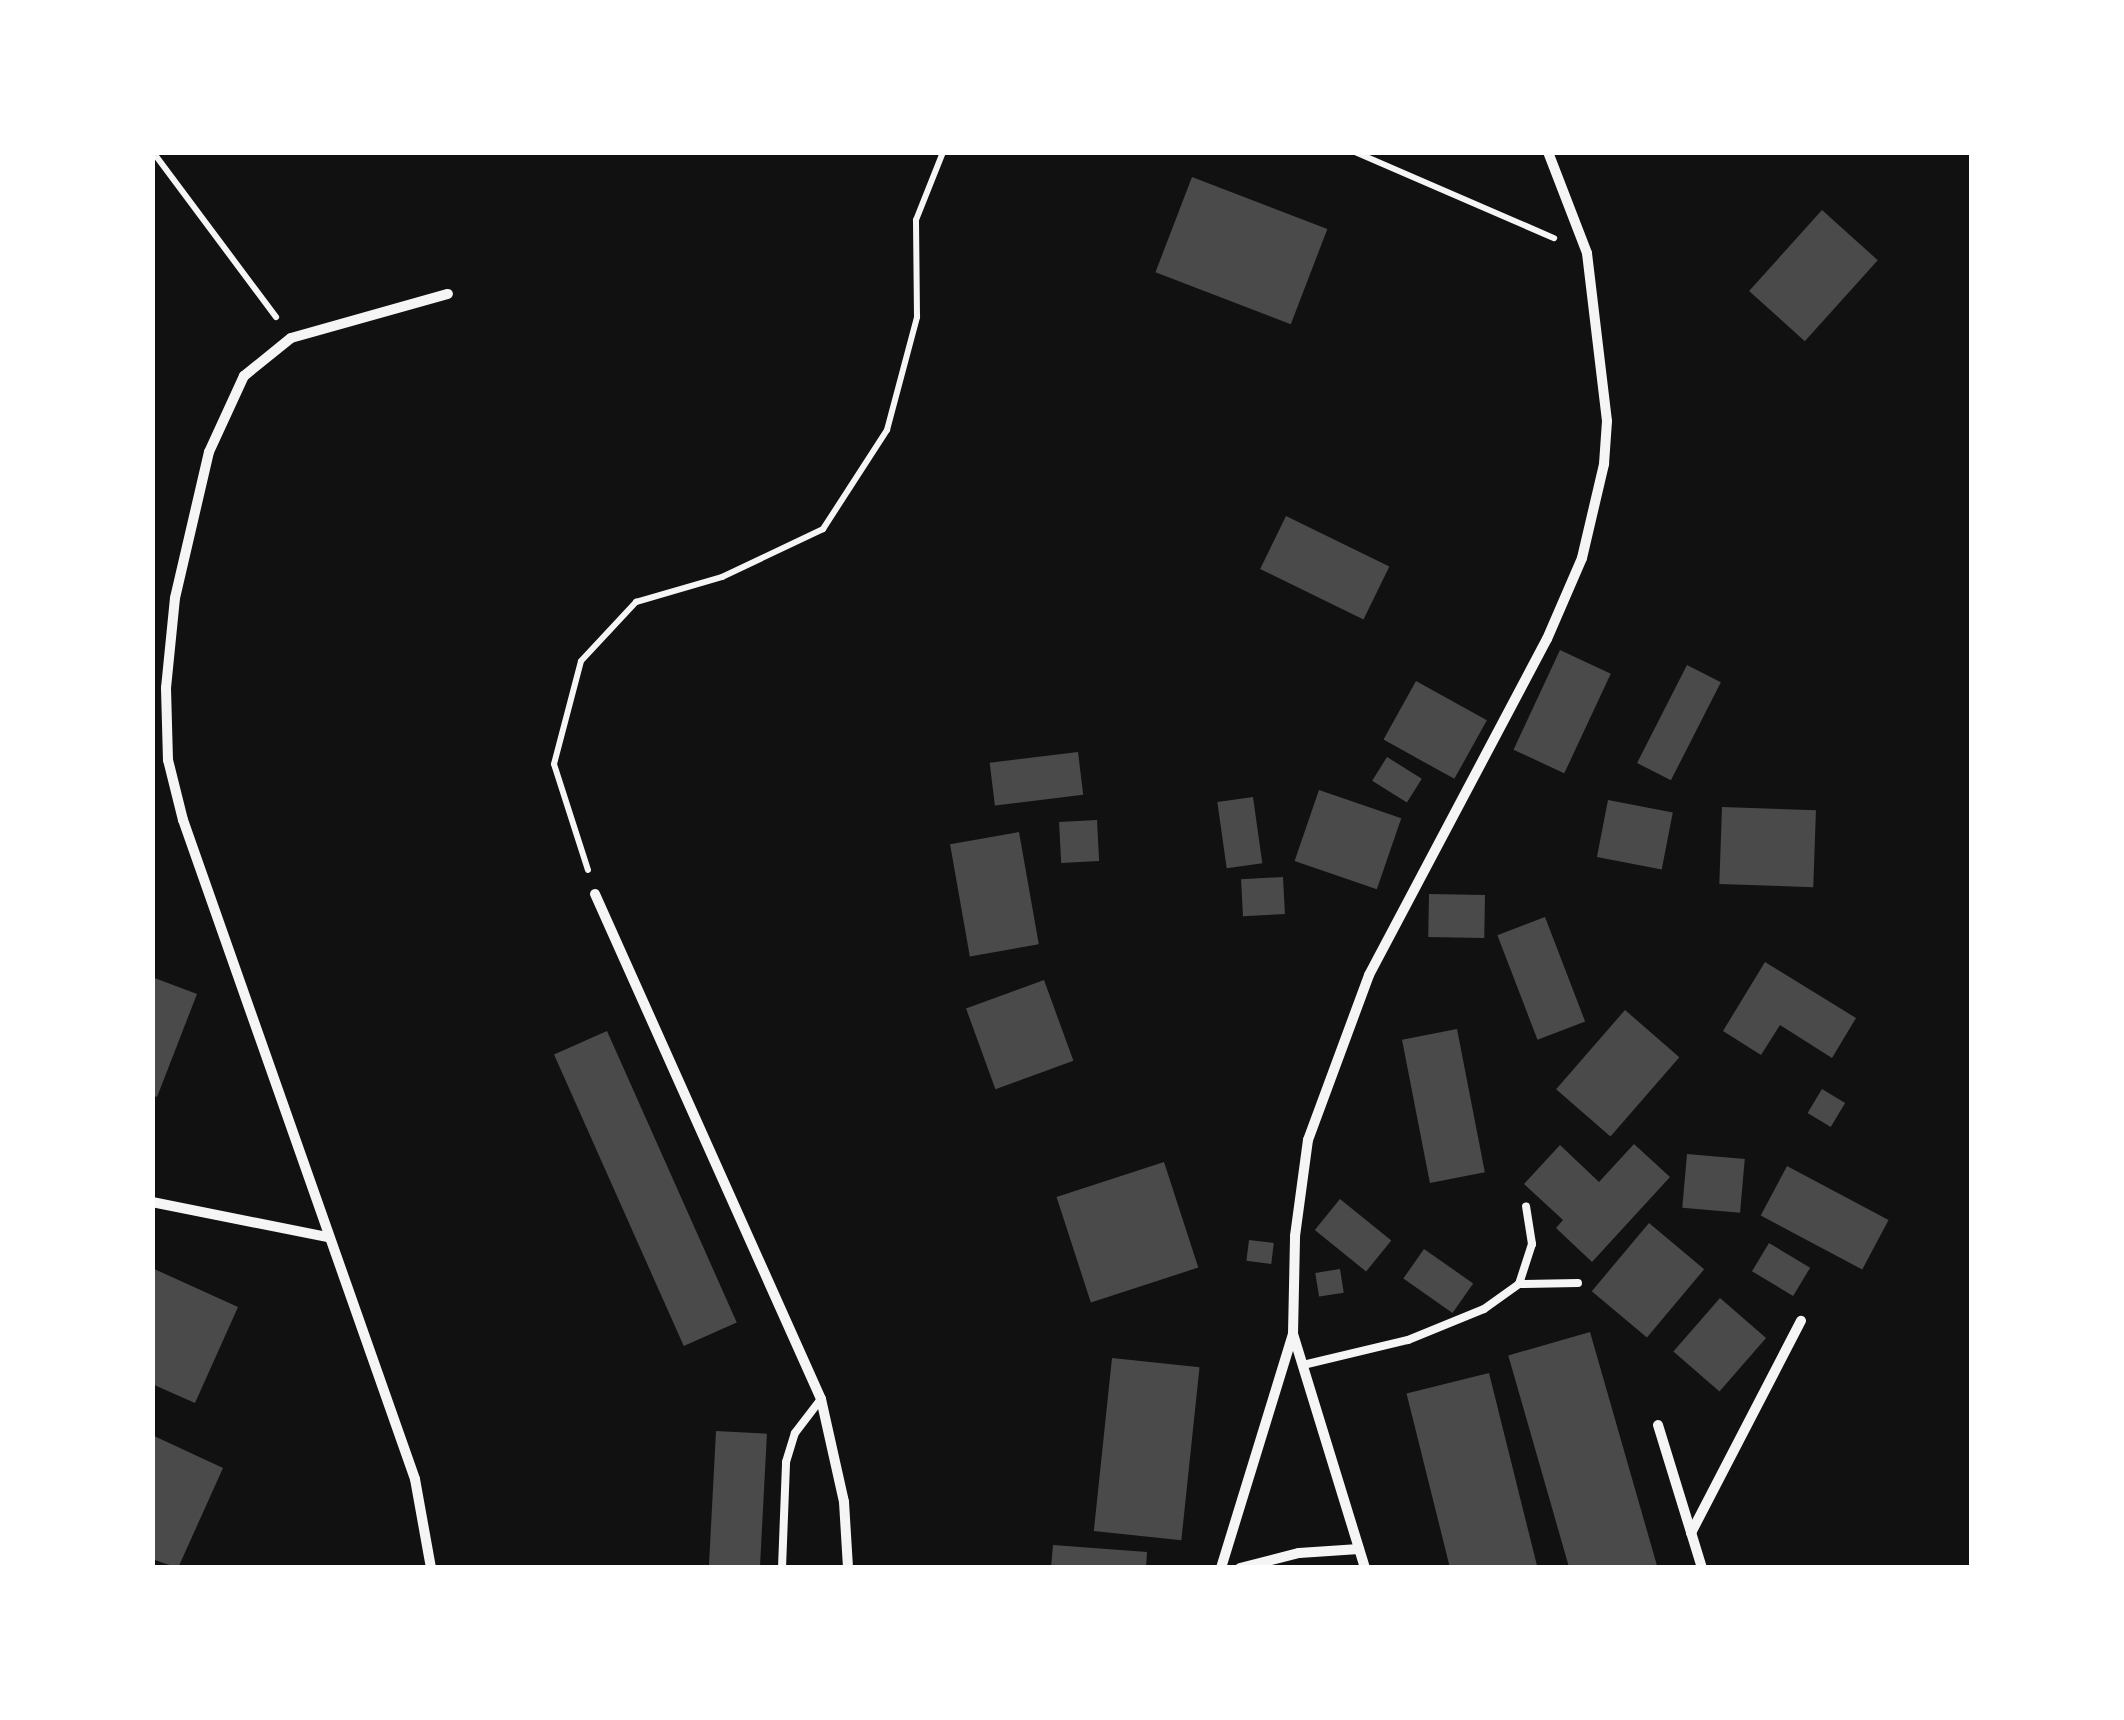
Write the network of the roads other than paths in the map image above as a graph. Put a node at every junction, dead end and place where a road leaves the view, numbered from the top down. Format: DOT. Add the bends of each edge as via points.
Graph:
graph roads {
  1 [pos="1548,152"];
  2 [pos="448,294"];
  3 [pos="595,894"];
  4 [pos="152,1202"];
  5 [pos="1526,1206"];
  6 [pos="327,1237"];
  7 [pos="1578,1283"];
  8 [pos="1519,1284"];
  9 [pos="1801,1321"];
  10 [pos="1293,1334"];
  11 [pos="1302,1365"];
  12 [pos="821,1399"];
  13 [pos="1658,1425"];
  14 [pos="1691,1534"];
  15 [pos="1359,1549"];
  16 [pos="431,1568"];
  17 [pos="782,1568"];
  18 [pos="848,1568"];
  19 [pos="1221,1568"];
  20 [pos="1240,1568"];
  21 [pos="1365,1568"];
  22 [pos="1702,1568"];
  1 -- 10 [label="street" via="1587,253 1607,421 1582,558 1502,730 1355,1012 1308,1140 1295,1236"];
  2 -- 6 [label="street" via="292,338 244,376 209,452 175,598 166,688 168,760"];
  3 -- 12 [label="street"];
  4 -- 6 [label="street"];
  5 -- 8 [label="lane" via="1532,1244"];
  6 -- 16 [label="street" via="415,1479"];
  7 -- 8 [label="lane"];
  8 -- 11 [label="lane" via="1484,1308 1408,1340"];
  9 -- 14 [label="street"];
  10 -- 11 [label="street"];
  10 -- 19 [label="street"];
  11 -- 15 [label="street"];
  12 -- 17 [label="lane" via="795,1433 786,1462"];
  12 -- 18 [label="street" via="844,1502"];
  13 -- 14 [label="street"];
  14 -- 22 [label="street"];
  15 -- 20 [label="street" via="1299,1553"];
  15 -- 21 [label="street"];
}
